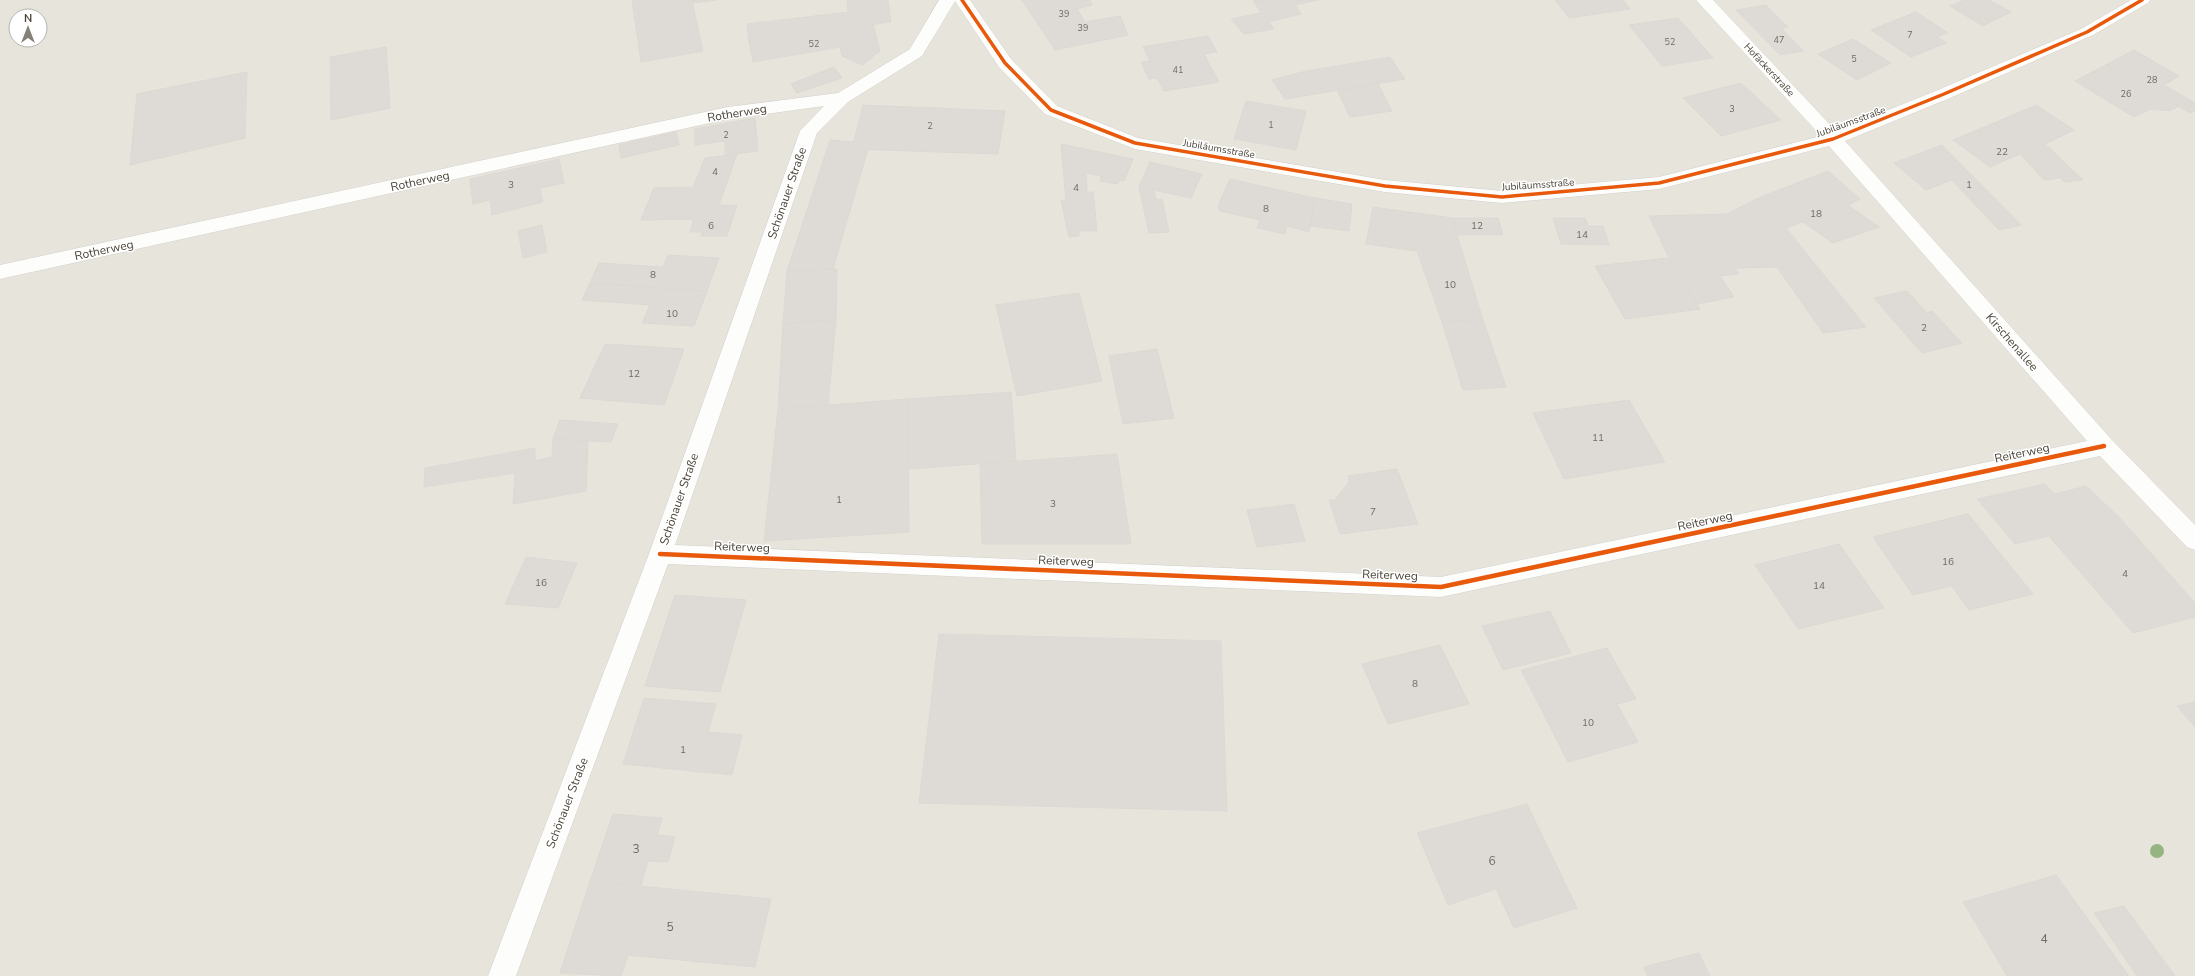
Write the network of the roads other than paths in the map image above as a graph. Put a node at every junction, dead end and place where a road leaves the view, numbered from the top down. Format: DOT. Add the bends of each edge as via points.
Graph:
graph roads {
  1 [pos="947,0"];
  2 [pos="962,0"];
  3 [pos="1704,0"];
  4 [pos="2142,0"];
  5 [pos="842,98"];
  6 [pos="1833,139"];
  7 [pos="0,272"];
  8 [pos="2104,446"];
  9 [pos="2195,540"];
  10 [pos="660,554"];
  11 [pos="502,976"];
  1 -- 5 [label="street" via="916,52"];
  2 -- 6 [label="street, Jubiläumsstraße" via="1005,64 1051,110 1135,143 1385,186 1502,197 1659,183"];
  3 -- 6 [label="street, Hofäckerstraße"];
  4 -- 6 [label="street, Jubiläumsstraße" via="2087,32"];
  5 -- 7 [label="street, Rotherweg" via="728,113"];
  5 -- 10 [label="street, Schönauer Straße" via="809,131"];
  6 -- 8 [label="street, Kirschenallee"];
  8 -- 9 [label="street, Kirschenallee"];
  8 -- 10 [label="street, Reiterweg" via="1441,587"];
  10 -- 11 [label="street, Schönauer Straße"];
}
